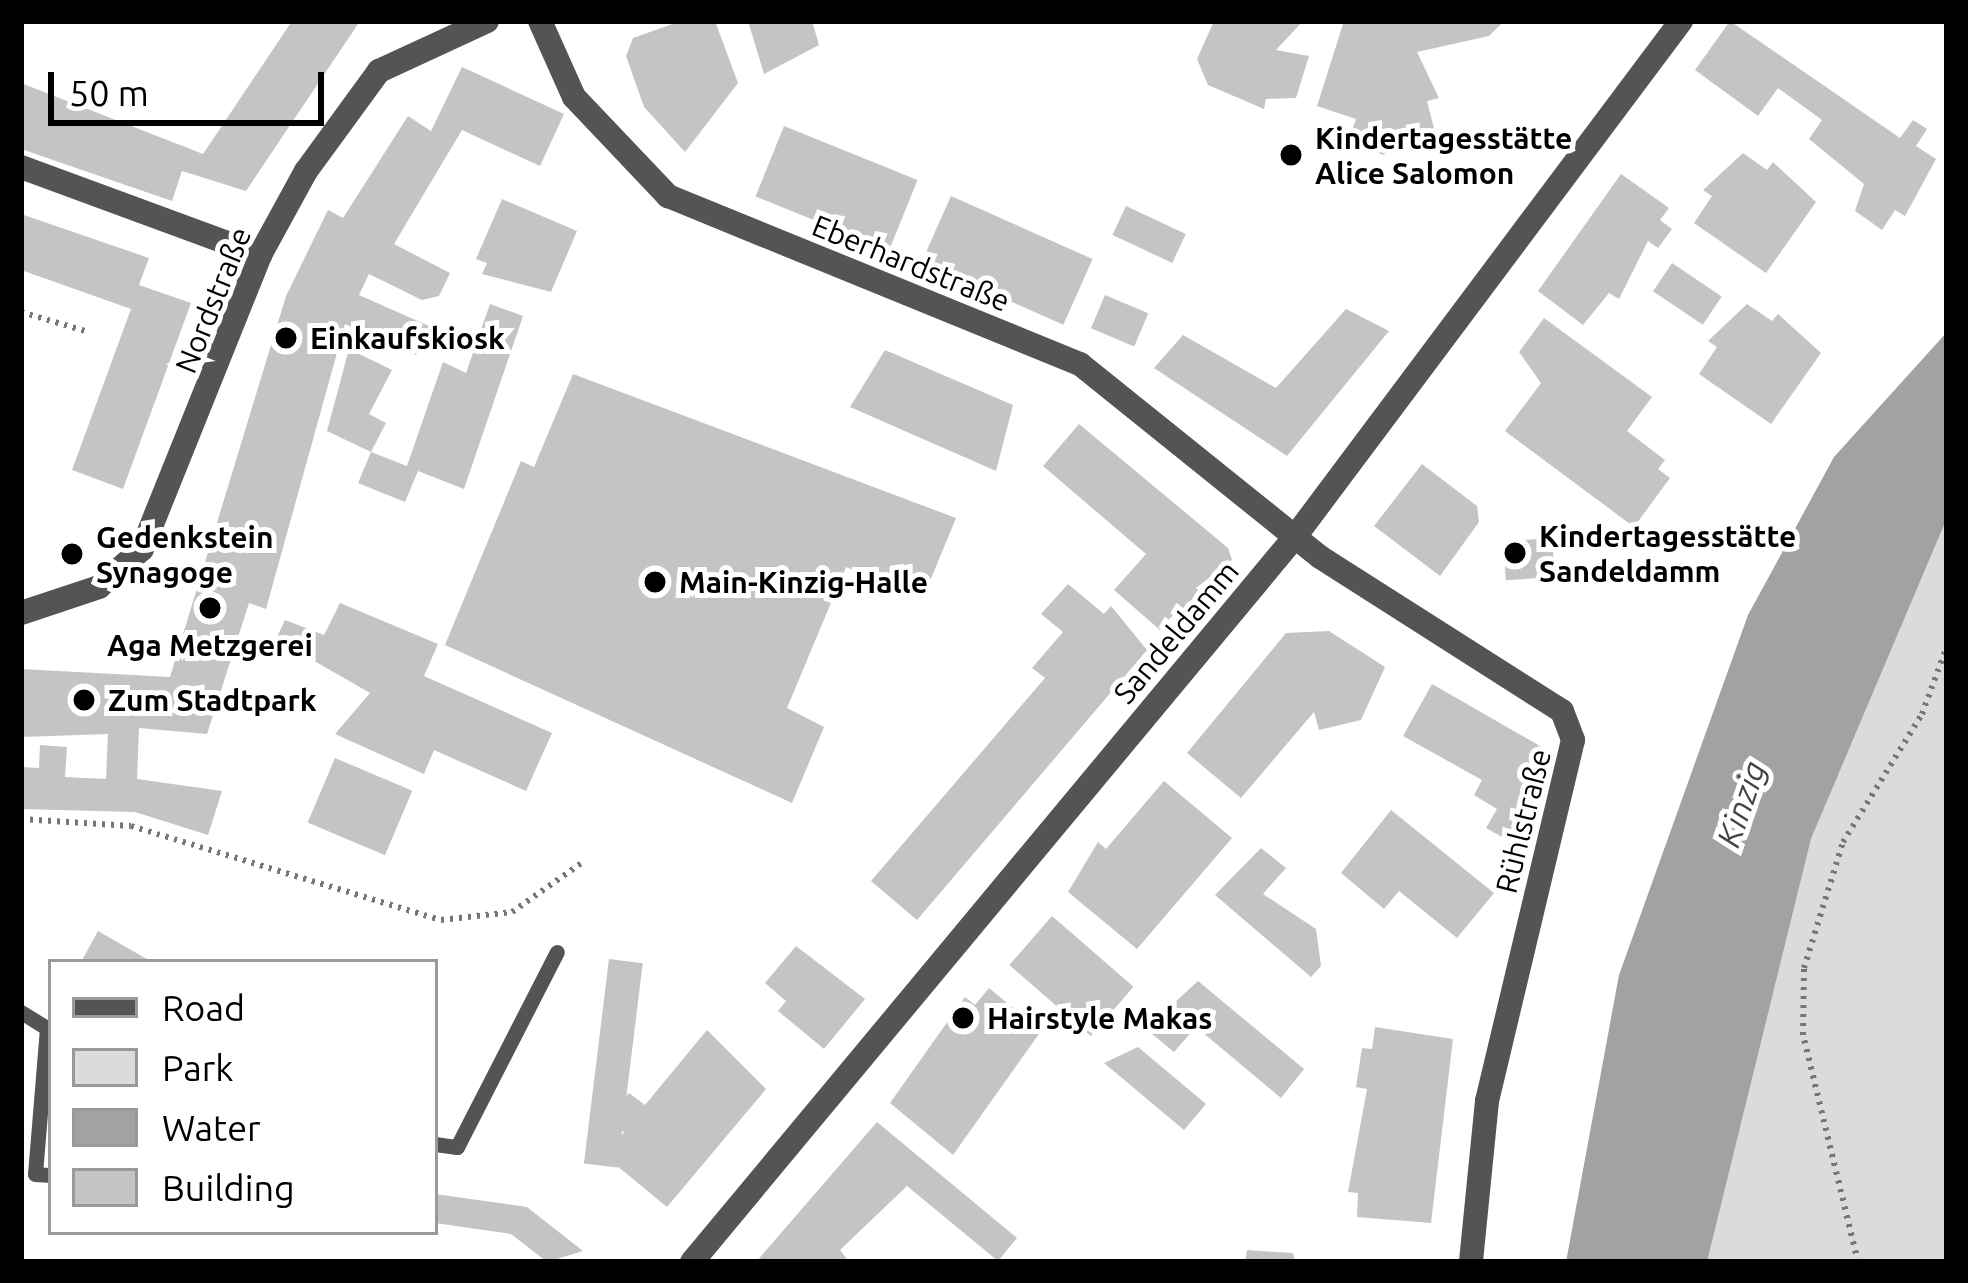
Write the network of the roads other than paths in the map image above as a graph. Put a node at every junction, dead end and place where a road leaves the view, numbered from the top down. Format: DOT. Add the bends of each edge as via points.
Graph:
graph roads {
  1 [pos="487,21"];
  2 [pos="540,21"];
  3 [pos="1682,21"];
  4 [pos="21,167"];
  5 [pos="260,255"];
  6 [pos="1294,538"];
  7 [pos="21,613"];
  8 [pos="557,952"];
  9 [pos="21,1012"];
  10 [pos="438,1144"];
  11 [pos="48,1174"];
  12 [pos="692,1262"];
  13 [pos="1471,1262"];
  1 -- 5 [label="street, Nordstraße" via="379,71"];
  2 -- 6 [label="street, Eberhardstraße" via="574,97 668,196 1081,364"];
  3 -- 6 [label="street, Sandeldamm"];
  4 -- 5 [label="street"];
  5 -- 7 [label="street, Nordstraße" via="142,549 99,587"];
  6 -- 12 [label="street, Sandeldamm"];
  6 -- 13 [label="street, Rühlstraße" via="1546,697 1571,726 1487,1101"];
  8 -- 10 [label="lane" via="457,1147"];
  9 -- 11 [label="lane" via="47,1028 35,1174"];
}
